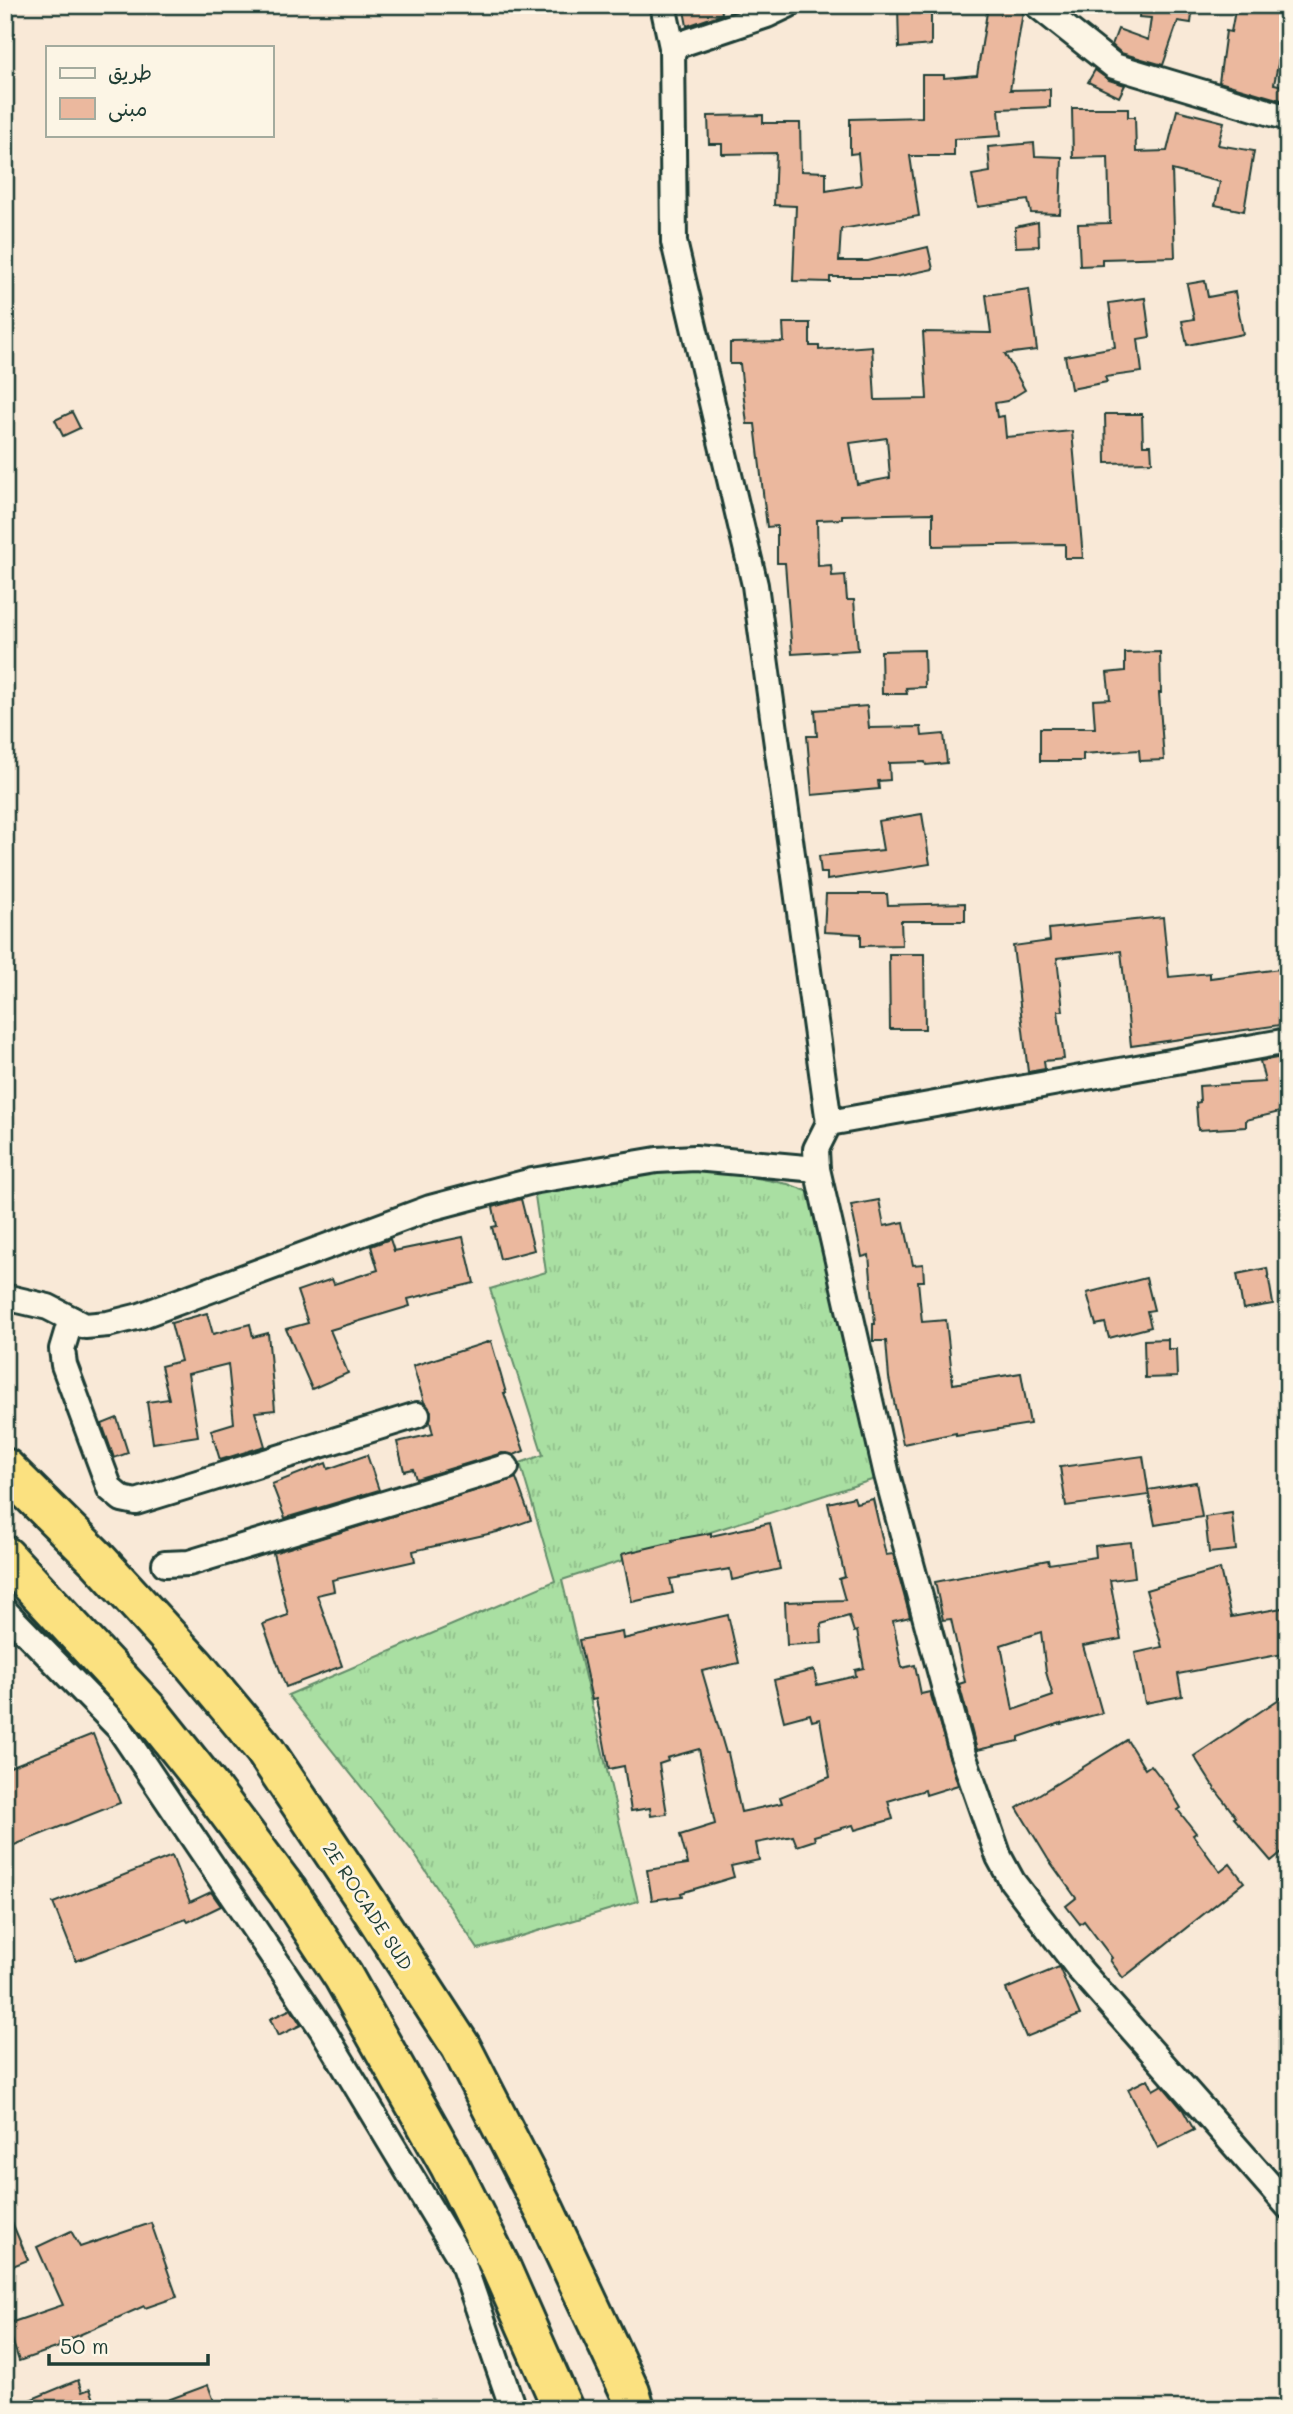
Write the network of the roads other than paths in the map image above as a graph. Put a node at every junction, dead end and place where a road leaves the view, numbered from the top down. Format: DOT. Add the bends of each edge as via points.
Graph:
graph roads {
  1 [pos="663,5"];
  2 [pos="788,5"];
  3 [pos="1037,5"];
  4 [pos="672,47"];
  5 [pos="1288,118"];
  6 [pos="1288,1041"];
  7 [pos="829,1123"];
  8 [pos="817,1169"];
  9 [pos="5,1297"];
  10 [pos="71,1319"];
  11 [pos="417,1415"];
  12 [pos="506,1467"];
  13 [pos="5,1468"];
  14 [pos="5,1556"];
  15 [pos="165,1564"];
  16 [pos="5,1611"];
  17 [pos="1288,2206"];
  18 [pos="513,2409"];
  19 [pos="563,2409"];
  20 [pos="635,2409"];
  1 -- 4 [label="street"];
  2 -- 4 [label="street"];
  3 -- 5 [label="street" via="1114,66"];
  4 -- 7 [label="street" via="674,242 755,585"];
  6 -- 7 [label="street"];
  7 -- 8 [label="street" via="816,1149"];
  8 -- 10 [label="street" via="695,1158 532,1181 430,1208 141,1316 85,1326"];
  8 -- 17 [label="street" via="890,1489 962,1752 999,1857 1088,1981"];
  9 -- 10 [label="street" via="48,1307"];
  10 -- 11 [label="street" via="62,1349 64,1365 110,1489 122,1499 136,1502"];
  12 -- 15 [label="street" via="189,1563"];
  13 -- 20 [label="highway, 2E ROCADE SUD" via="195,1666 264,1749 360,1892 461,2047 545,2211"];
  14 -- 19 [label="highway" via="148,1710 288,1892 337,1966 456,2178"];
  16 -- 18 [label="street" via="119,1728 322,2029 462,2261"];
}
